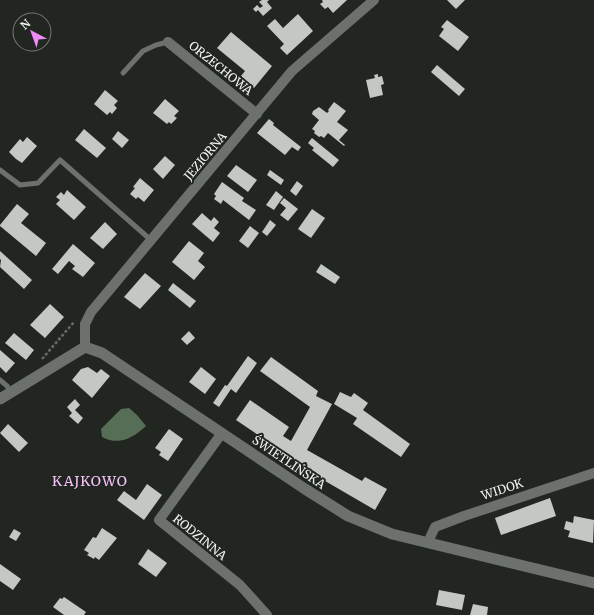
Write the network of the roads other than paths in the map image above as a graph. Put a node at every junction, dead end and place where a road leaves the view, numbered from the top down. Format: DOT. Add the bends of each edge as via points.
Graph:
graph roads {
  1 [pos="374,0"];
  2 [pos="168,42"];
  3 [pos="123,73"];
  4 [pos="257,114"];
  5 [pos="0,170"];
  6 [pos="152,240"];
  7 [pos="85,347"];
  8 [pos="0,380"];
  9 [pos="12,393"];
  10 [pos="0,399"];
  11 [pos="222,432"];
  12 [pos="594,473"];
  13 [pos="428,542"];
  14 [pos="594,583"];
  15 [pos="267,615"];
  1 -- 4 [label="street, JEZIORNA" via="292,71"];
  2 -- 3 [label="lane" via="143,51"];
  2 -- 4 [label="street, ORZECHOWA"];
  4 -- 6 [label="street, JEZIORNA"];
  5 -- 6 [label="lane" via="20,185 38,182 60,160"];
  6 -- 7 [label="street, JEZIORNA" via="91,312 86,324"];
  7 -- 9 [label="street"];
  7 -- 11 [label="street, ŚWIETLIŃSKA" via="102,353"];
  8 -- 9 [label="lane"];
  9 -- 10 [label="street"];
  11 -- 13 [label="street, ŚWIETLIŃSKA" via="348,516 392,534"];
  11 -- 15 [label="street, RODZINNA" via="160,520 240,585"];
  12 -- 13 [label="street, WIDOK" via="435,527"];
  13 -- 14 [label="street, ŚWIETLIŃSKA"];
}
